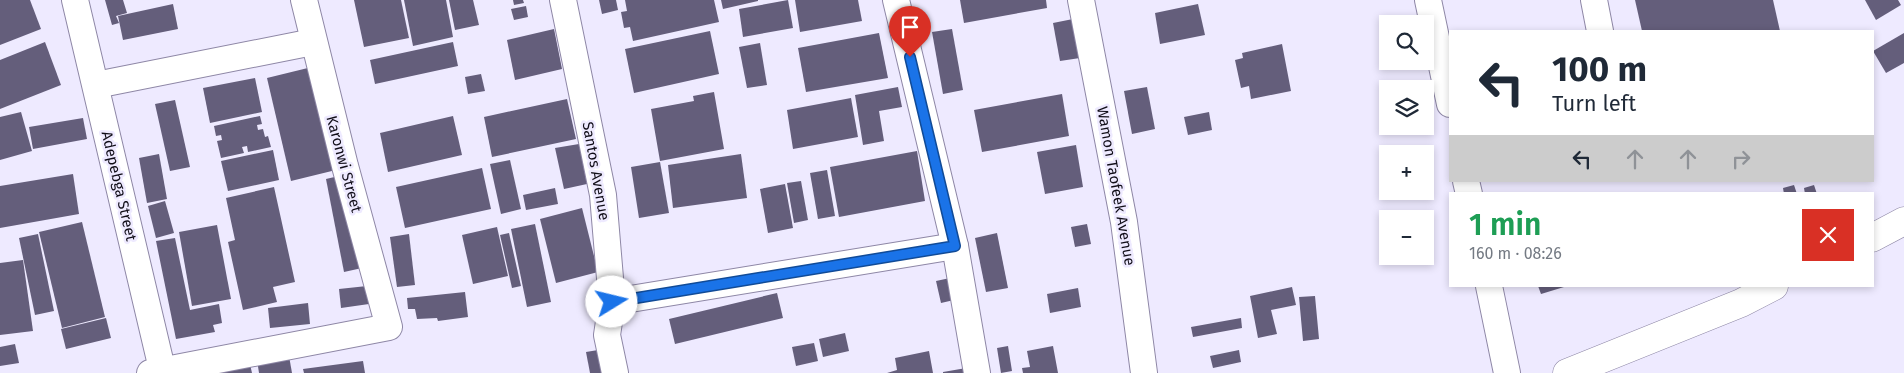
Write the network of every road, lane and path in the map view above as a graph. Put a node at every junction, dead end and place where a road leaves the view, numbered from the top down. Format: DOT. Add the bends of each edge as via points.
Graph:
graph roads {
  1 [pos="75,0"];
  2 [pos="304,0"];
  3 [pos="563,0"];
  4 [pos="896,0"];
  5 [pos="1082,0"];
  6 [pos="1428,0"];
  7 [pos="1594,0"];
  8 [pos="1600,30"];
  9 [pos="313,42"];
  10 [pos="96,85"];
  11 [pos="1449,99"];
  12 [pos="1904,221"];
  13 [pos="1874,237"];
  14 [pos="955,246"];
  15 [pos="1489,287"];
  16 [pos="1772,287"];
  17 [pos="612,302"];
  18 [pos="159,372"];
  19 [pos="615,373"];
  20 [pos="977,373"];
  21 [pos="1144,373"];
  22 [pos="1507,373"];
  23 [pos="1567,373"];
  1 -- 10 [label="street, Adepebga Street"];
  2 -- 9 [label="street, Karonwi Street"];
  3 -- 17 [label="street, Santos Avenue" via="603,195"];
  4 -- 14 [label="street"];
  5 -- 21 [label="street, Wamon Taofeek Avenue" via="1124,222"];
  6 -- 11 [label="street"];
  7 -- 8 [label="street"];
  9 -- 10 [label="street"];
  9 -- 18 [label="street, Karonwi Street" via="388,327"];
  10 -- 18 [label="street, Adepebga Street"];
  12 -- 13 [label="main road"];
  14 -- 17 [label="street"];
  14 -- 20 [label="street"];
  15 -- 22 [label="street"];
  16 -- 23 [label="main road"];
  17 -- 19 [label="street, Santos Avenue" via="607,335"];
}
